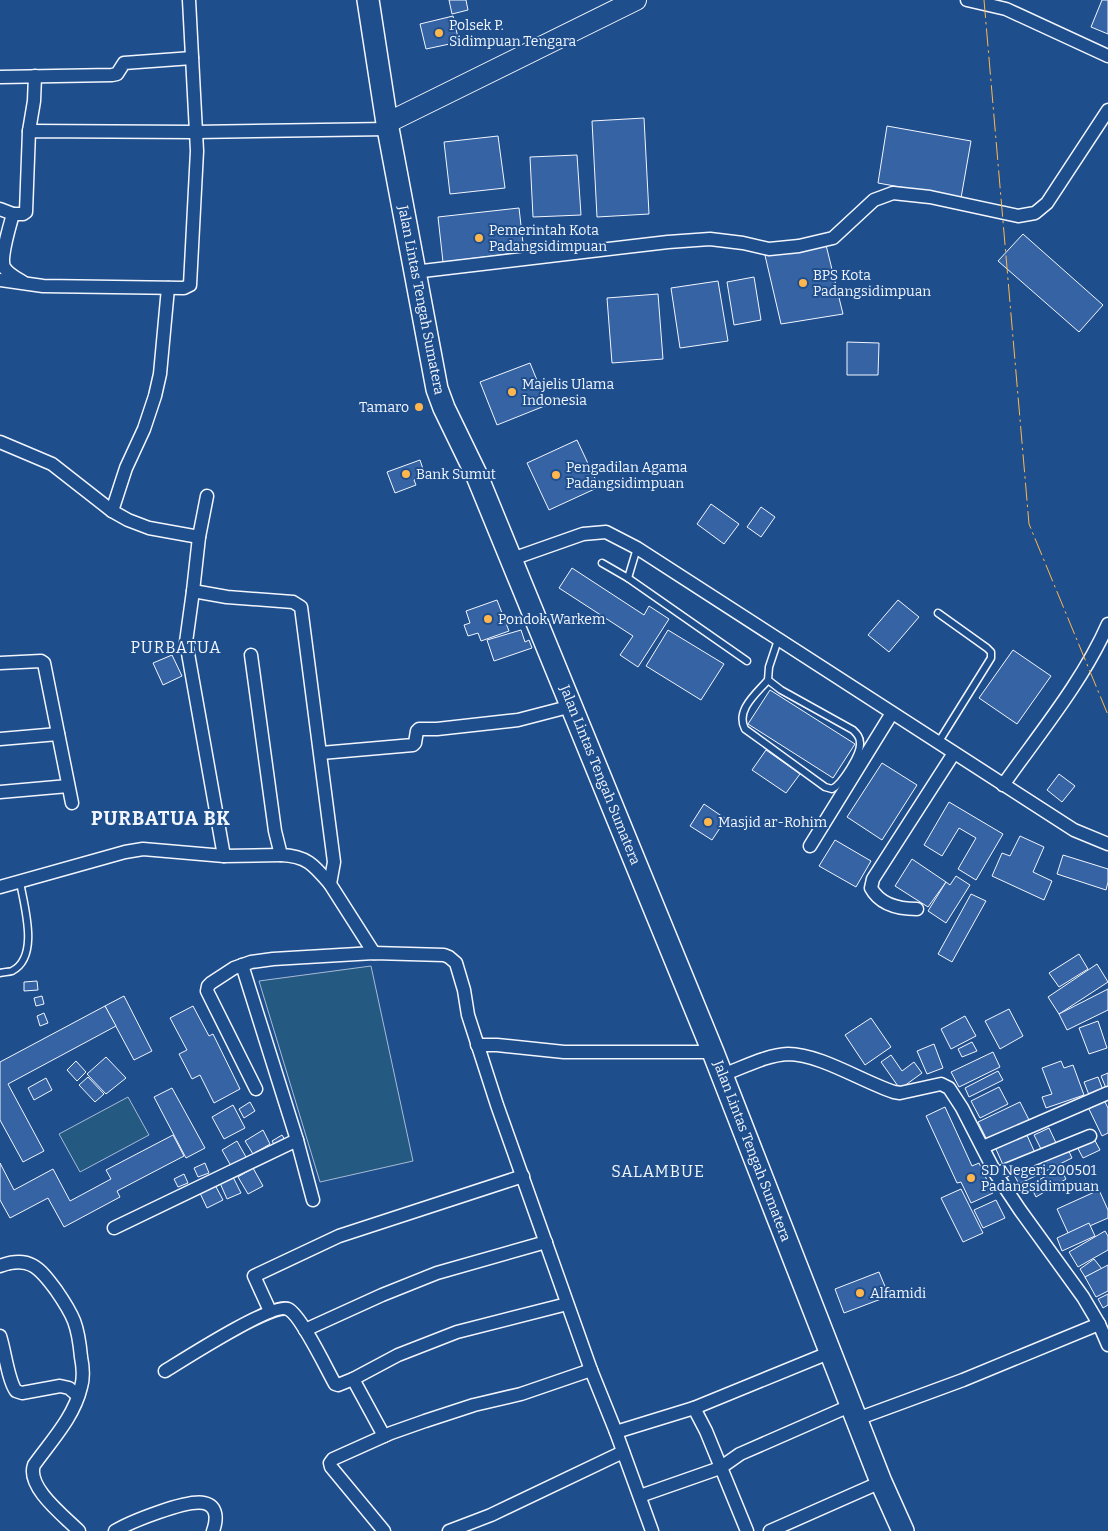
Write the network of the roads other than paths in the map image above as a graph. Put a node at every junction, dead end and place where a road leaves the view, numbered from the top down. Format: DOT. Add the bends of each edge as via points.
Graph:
graph roads {
  1 [pos="189,0"];
  2 [pos="368,0"];
  3 [pos="636,0"];
  4 [pos="967,0"];
  5 [pos="1108,56"];
  6 [pos="192,58"];
  7 [pos="35,76"];
  8 [pos="0,77"];
  9 [pos="1108,110"];
  10 [pos="388,126"];
  11 [pos="29,131"];
  12 [pos="196,132"];
  13 [pos="0,209"];
  14 [pos="13,214"];
  15 [pos="414,272"];
  16 [pos="0,280"];
  17 [pos="27,284"];
  18 [pos="168,288"];
  19 [pos="0,442"];
  20 [pos="207,496"];
  21 [pos="112,511"];
  22 [pos="199,537"];
  23 [pos="637,548"];
  24 [pos="512,559"];
  25 [pos="602,563"];
  26 [pos="628,578"];
  27 [pos="193,592"];
  28 [pos="938,613"];
  29 [pos="1108,624"];
  30 [pos="778,640"];
  31 [pos="251,655"];
  32 [pos="747,661"];
  33 [pos="0,663"];
  34 [pos="768,680"];
  35 [pos="572,706"];
  36 [pos="892,713"];
  37 [pos="58,734"];
  38 [pos="0,739"];
  39 [pos="938,743"];
  40 [pos="321,753"];
  41 [pos="954,753"];
  42 [pos="1003,785"];
  43 [pos="68,786"];
  44 [pos="0,792"];
  45 [pos="72,803"];
  46 [pos="1108,844"];
  47 [pos="810,846"];
  48 [pos="281,855"];
  49 [pos="224,856"];
  50 [pos="20,882"];
  51 [pos="330,884"];
  52 [pos="0,887"];
  53 [pos="917,909"];
  54 [pos="374,953"];
  55 [pos="242,965"];
  56 [pos="0,973"];
  57 [pos="477,1045"];
  58 [pos="713,1052"];
  59 [pos="722,1075"];
  60 [pos="256,1089"];
  61 [pos="1108,1093"];
  62 [pos="1090,1136"];
  63 [pos="297,1140"];
  64 [pos="983,1147"];
  65 [pos="996,1174"];
  66 [pos="522,1176"];
  67 [pos="313,1200"];
  68 [pos="114,1228"];
  69 [pos="546,1242"];
  70 [pos="0,1266"];
  71 [pos="567,1304"];
  72 [pos="270,1312"];
  73 [pos="1099,1324"];
  74 [pos="305,1330"];
  75 [pos="0,1336"];
  76 [pos="1108,1345"];
  77 [pos="831,1352"];
  78 [pos="591,1370"];
  79 [pos="165,1371"];
  80 [pos="353,1378"];
  81 [pos="78,1396"];
  82 [pos="694,1408"];
  83 [pos="854,1412"];
  84 [pos="616,1432"];
  85 [pos="384,1436"];
  86 [pos="623,1452"];
  87 [pos="720,1468"];
  88 [pos="881,1482"];
  89 [pos="640,1496"];
  90 [pos="79,1531"];
  91 [pos="115,1531"];
  92 [pos="213,1531"];
  93 [pos="384,1531"];
  94 [pos="449,1531"];
  95 [pos="652,1531"];
  96 [pos="747,1531"];
  97 [pos="770,1531"];
  98 [pos="903,1531"];
  1 -- 6 [label="street"];
  2 -- 10 [label="highway, Jalan Lintas Tengah Sumatera"];
  3 -- 10 [label="main road"];
  4 -- 5 [label="street" via="1006,9"];
  6 -- 7 [label="street" via="124,63 117,74 112,75"];
  6 -- 12 [label="street"];
  7 -- 8 [label="street"];
  7 -- 11 [label="street"];
  9 -- 15 [label="street" via="1047,203 1035,213 1018,216 930,197 893,194 874,200 834,238 799,246 769,249 710,239"];
  10 -- 12 [label="street"];
  10 -- 15 [label="highway, Jalan Lintas Tengah Sumatera"];
  11 -- 12 [label="street"];
  11 -- 14 [label="street" via="26,212"];
  12 -- 18 [label="street" via="190,282 186,287"];
  13 -- 14 [label="street"];
  14 -- 17 [label="street" via="2,264"];
  15 -- 24 [label="highway, Jalan Lintas Tengah Sumatera" via="437,388"];
  16 -- 17 [label="street"];
  17 -- 18 [label="street"];
  18 -- 21 [label="street" via="155,396"];
  19 -- 21 [label="street" via="52,464"];
  20 -- 22 [label="street"];
  21 -- 22 [label="street" via="138,524"];
  22 -- 27 [label="street"];
  23 -- 24 [label="street" via="606,532 583,534"];
  23 -- 26 [label="lane"];
  23 -- 30 [label="street"];
  24 -- 35 [label="highway, Jalan Lintas Tengah Sumatera"];
  25 -- 26 [label="lane"];
  26 -- 32 [label="lane"];
  27 -- 40 [label="street" via="293,602 301,607"];
  27 -- 49 [label="street" via="186,642"];
  28 -- 39 [label="lane" via="987,648 992,658"];
  29 -- 42 [label="street" via="1077,680"];
  30 -- 34 [label="lane"];
  30 -- 36 [label="street"];
  31 -- 48 [label="street"];
  33 -- 37 [label="street" via="44,663"];
  34 -- 34 [label="lane" via="859,736 858,752 836,787 825,787 746,729 742,716 744,708"];
  35 -- 40 [label="street" via="518,720 419,729 416,743 412,745"];
  35 -- 58 [label="highway, Jalan Lintas Tengah Sumatera"];
  36 -- 39 [label="street"];
  36 -- 47 [label="street"];
  37 -- 38 [label="street"];
  37 -- 43 [label="street"];
  39 -- 41 [label="street"];
  40 -- 51 [label="street" via="334,862"];
  41 -- 42 [label="street"];
  41 -- 53 [label="street" via="873,879 871,888 876,897 903,909"];
  42 -- 46 [label="street" via="1074,830"];
  43 -- 44 [label="street"];
  43 -- 45 [label="street"];
  48 -- 49 [label="street"];
  48 -- 51 [label="street" via="308,861"];
  49 -- 50 [label="street" via="144,849"];
  50 -- 52 [label="street"];
  50 -- 56 [label="lane" via="29,935 28,949 11,971"];
  51 -- 54 [label="street"];
  54 -- 55 [label="street" via="273,959"];
  54 -- 57 [label="street" via="444,955 453,959"];
  55 -- 60 [label="street" via="211,983 207,990"];
  55 -- 63 [label="street"];
  57 -- 58 [label="street" via="497,1044 564,1052"];
  57 -- 66 [label="street"];
  58 -- 59 [label="highway, Jalan Lintas Tengah Sumatera"];
  59 -- 64 [label="street" via="773,1056 789,1054 830,1065 894,1092 941,1084 949,1088"];
  59 -- 77 [label="highway, Jalan Lintas Tengah Sumatera"];
  61 -- 64 [label="street"];
  62 -- 65 [label="street"];
  63 -- 67 [label="street"];
  63 -- 68 [label="street"];
  64 -- 65 [label="street"];
  65 -- 73 [label="street"];
  66 -- 69 [label="street"];
  66 -- 72 [label="street" via="339,1236 254,1276"];
  69 -- 71 [label="street"];
  69 -- 74 [label="street" via="437,1273"];
  70 -- 81 [label="street" via="20,1262 39,1268 69,1310 77,1328 82,1363"];
  71 -- 78 [label="street"];
  71 -- 80 [label="street" via="457,1332"];
  72 -- 74 [label="street" via="288,1309"];
  72 -- 79 [label="street"];
  73 -- 76 [label="street"];
  73 -- 83 [label="street" via="963,1380"];
  74 -- 80 [label="street" via="335,1384"];
  75 -- 81 [label="street" via="10,1381 16,1391 22,1393 60,1386 69,1388"];
  77 -- 82 [label="street"];
  77 -- 83 [label="highway, Jalan Lintas Tengah Sumatera"];
  78 -- 84 [label="street"];
  78 -- 85 [label="street"];
  80 -- 85 [label="street"];
  81 -- 90 [label="street" via="68,1419 32,1471 38,1489"];
  82 -- 84 [label="street"];
  82 -- 87 [label="street"];
  83 -- 87 [label="street" via="740,1454"];
  83 -- 88 [label="highway, Jalan Lintas Tengah Sumatera"];
  84 -- 86 [label="street"];
  85 -- 93 [label="street" via="330,1463"];
  86 -- 89 [label="street"];
  86 -- 94 [label="street" via="491,1515"];
  87 -- 89 [label="street"];
  87 -- 96 [label="street"];
  88 -- 97 [label="street"];
  88 -- 98 [label="highway, Jalan Lintas Tengah Sumatera"];
  89 -- 95 [label="street"];
  91 -- 92 [label="street" via="166,1510 203,1502 215,1511"];
}
